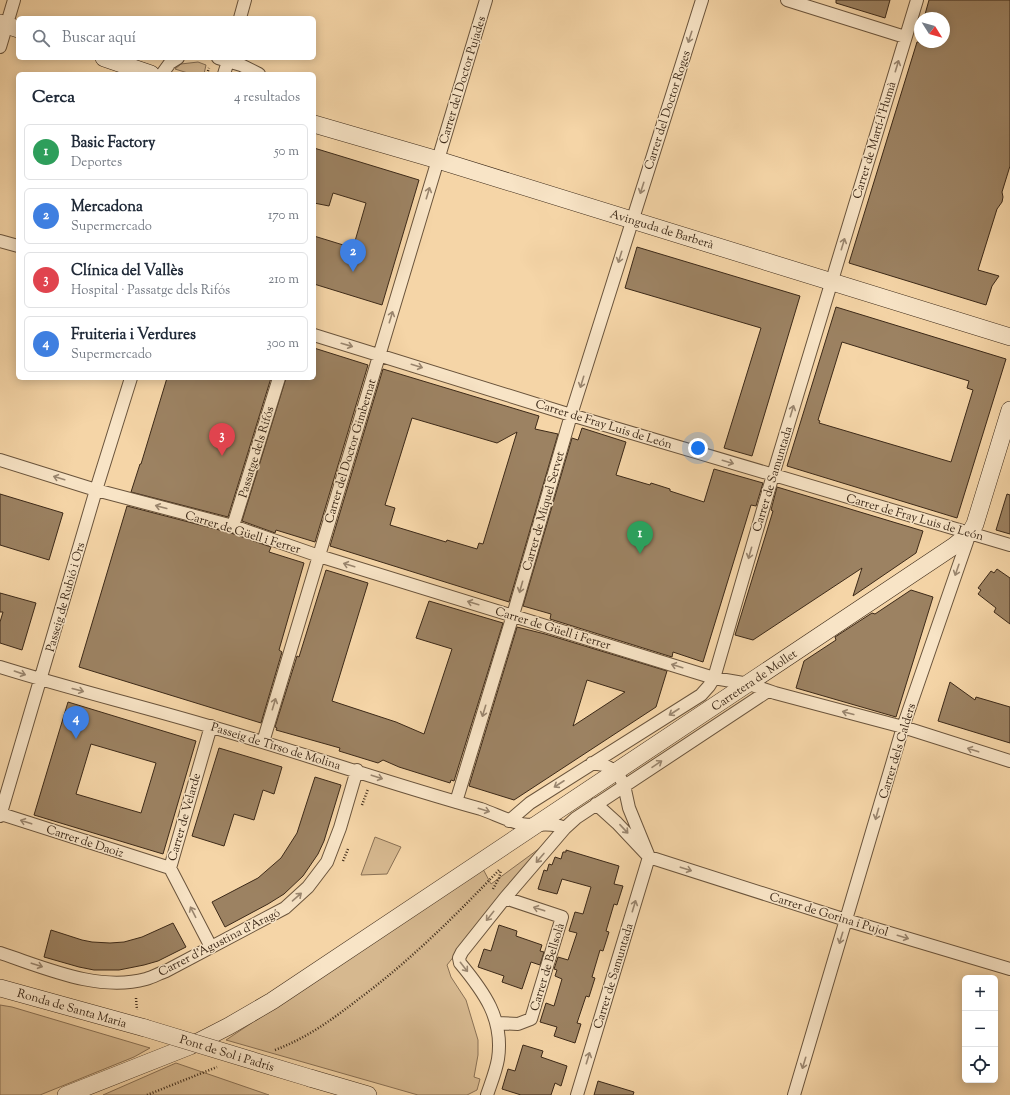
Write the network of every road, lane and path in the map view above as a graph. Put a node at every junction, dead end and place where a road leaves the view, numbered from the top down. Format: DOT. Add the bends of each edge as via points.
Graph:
graph roads {
  1 [pos="14,0"];
  2 [pos="244,0"];
  3 [pos="486,0"];
  4 [pos="702,0"];
  5 [pos="787,0"];
  6 [pos="917,0"];
  7 [pos="240,16"];
  8 [pos="8,26"];
  9 [pos="905,37"];
  10 [pos="0,47"];
  11 [pos="110,60"];
  12 [pos="175,60"];
  13 [pos="225,60"];
  14 [pos="227,60"];
  15 [pos="145,72"];
  16 [pos="163,72"];
  17 [pos="224,72"];
  18 [pos="254,72"];
  19 [pos="316,125"];
  20 [pos="438,160"];
  21 [pos="632,220"];
  22 [pos="0,240"];
  23 [pos="16,245"];
  24 [pos="832,281"];
  25 [pos="316,336"];
  26 [pos="1010,337"];
  27 [pos="379,354"];
  28 [pos="131,380"];
  29 [pos="278,380"];
  30 [pos="1010,410"];
  31 [pos="571,414"];
  32 [pos="0,460"];
  33 [pos="773,475"];
  34 [pos="96,490"];
  35 [pos="233,526"];
  36 [pos="970,533"];
  37 [pos="1010,545"];
  38 [pos="319,556"];
  39 [pos="513,615"];
  40 [pos="0,667"];
  41 [pos="714,678"];
  42 [pos="40,680"];
  43 [pos="749,684"];
  44 [pos="768,691"];
  45 [pos="211,726"];
  46 [pos="903,727"];
  47 [pos="263,742"];
  48 [pos="1010,761"];
  49 [pos="592,763"];
  50 [pos="357,770"];
  51 [pos="620,778"];
  52 [pos="456,802"];
  53 [pos="596,804"];
  54 [pos="0,815"];
  55 [pos="509,821"];
  56 [pos="537,825"];
  57 [pos="565,828"];
  58 [pos="505,846"];
  59 [pos="649,857"];
  60 [pos="170,868"];
  61 [pos="501,869"];
  62 [pos="505,898"];
  63 [pos="846,920"];
  64 [pos="211,947"];
  65 [pos="0,953"];
  66 [pos="1010,969"];
  67 [pos="0,988"];
  68 [pos="136,998"];
  69 [pos="141,1022"];
  70 [pos="497,1023"];
  71 [pos="268,1052"];
  72 [pos="223,1065"];
  73 [pos="66,1095"];
  74 [pos="147,1095"];
  75 [pos="368,1095"];
  76 [pos="488,1095"];
  77 [pos="577,1095"];
  78 [pos="794,1095"];
  1 -- 8 [label="street"];
  2 -- 7 [label="street"];
  3 -- 20 [label="street, Carrer del Doctor Pujades"];
  4 -- 21 [label="street, Carrer del Doctor Roges, one-way"];
  5 -- 9 [label="street"];
  6 -- 9 [label="street, Carrer de Martí-l'Humà"];
  8 -- 10 [label="street"];
  24 -- 9 [label="street, Carrer de Martí-l'Humà, one-way"];
  11 -- 15 [label="main road"];
  12 -- 16 [label="street"];
  13 -- 17 [label="street"];
  14 -- 18 [label="street"];
  19 -- 20 [label="main road, Avinguda de Barberà"];
  20 -- 21 [label="main road, Avinguda de Barberà"];
  27 -- 20 [label="street, Carrer del Doctor Gimbernat, one-way"];
  21 -- 24 [label="main road, Avinguda de Barberà"];
  21 -- 31 [label="street, Carrer de Miquel Servet, one-way"];
  22 -- 23 [label="street"];
  24 -- 26 [label="main road, Avinguda de Barberà"];
  33 -- 24 [label="street, Carrer de Samuntada, one-way"];
  25 -- 27 [label="street, Carrer de Fray Luis de León, one-way"];
  27 -- 31 [label="street, Carrer de Fray Luis de León, one-way"];
  27 -- 38 [label="street, Carrer del Doctor Gimbernat"];
  28 -- 34 [label="street, Passeig de Rubió i Ors"];
  29 -- 35 [label="street, Passatge dels Rifós"];
  30 -- 36 [label="main road, Carrer dels Calders"];
  31 -- 33 [label="street, Carrer de Fray Luis de León, one-way"];
  31 -- 39 [label="street, Carrer de Miquel Servet, one-way"];
  34 -- 32 [label="street, Carrer de Güell i Ferrer, one-way"];
  33 -- 36 [label="street, Carrer de Fray Luis de León"];
  33 -- 41 [label="street, Carrer de Samuntada, one-way"];
  35 -- 34 [label="street, Carrer de Güell i Ferrer, one-way"];
  34 -- 42 [label="street, Passeig de Rubió i Ors"];
  35 -- 38 [label="street, Carrer de Güell i Ferrer"];
  36 -- 37 [label="street, Carrer de Fray Luis de León"];
  36 -- 43 [label="main road, Carretera de Mollet" via="921,569"];
  36 -- 46 [label="street, Carrer dels Calders, one-way"];
  39 -- 38 [label="street, Carrer de Güell i Ferrer, one-way"];
  47 -- 38 [label="street, Carrer del Doctor Gimbernat, one-way"];
  41 -- 39 [label="street, Carrer de Güell i Ferrer, one-way"];
  39 -- 52 [label="street, Carrer de Miquel Servet, one-way"];
  40 -- 42 [label="street, Passeig de Tirso de Molina, one-way"];
  41 -- 43 [label="street, Carrer de Güell i Ferrer"];
  41 -- 49 [label="street, Carretera de Mollet, one-way" via="701,695"];
  42 -- 45 [label="street, Passeig de Tirso de Molina, one-way"];
  42 -- 54 [label="street, Passeig de Rubió i Ors"];
  43 -- 44 [label="street, Carrer de Güell i Ferrer"];
  43 -- 51 [label="main road, Carretera de Mollet"];
  46 -- 44 [label="street, Carrer de Güell i Ferrer, one-way"];
  51 -- 44 [label="street, Carretera de Mollet, one-way"];
  45 -- 47 [label="street, Passeig de Tirso de Molina"];
  45 -- 60 [label="street, Carrer de Velarde"];
  48 -- 46 [label="street, Carrer de Güell i Ferrer, one-way"];
  46 -- 63 [label="street, Carrer dels Calders, one-way"];
  47 -- 50 [label="street, Passeig de Tirso de Molina"];
  49 -- 51 [label="street" via="604,765"];
  49 -- 55 [label="street, Carretera de Mollet, one-way" via="530,803"];
  50 -- 52 [label="street, Passeig de Tirso de Molina, one-way"];
  64 -- 50 [label="street, Carrer d'Agustina d'Aragó, one-way" via="284,908 308,887 327,862"];
  51 -- 53 [label="street, Carretera de Mollet"];
  51 -- 56 [label="main road, Carretera de Mollet"];
  51 -- 59 [label="street" via="628,808"];
  52 -- 55 [label="street, Passeig de Tirso de Molina, one-way"];
  53 -- 57 [label="street, Carretera de Mollet"];
  53 -- 59 [label="street, one-way"];
  60 -- 54 [label="street, Carrer de Daoiz, one-way"];
  55 -- 56 [label="street, Passeig de Tirso de Molina"];
  55 -- 58 [label="street"];
  56 -- 57 [label="street" via="555,824"];
  56 -- 58 [label="main road, Carretera de Mollet"];
  57 -- 62 [label="street, one-way"];
  58 -- 73 [label="main road, Carretera de Mollet" via="312,976 229,1026 190,1046"];
  59 -- 63 [label="street, Carrer de Gorina i Pujol, one-way"];
  77 -- 59 [label="street, Carrer de Samuntada, one-way"];
  64 -- 60 [label="street, Carrer de Velarde, one-way"];
  61 -- 71 [label="path" via="398,969 312,1034"];
  62 -- 70 [label="street, one-way" via="459,958 479,986"];
  70 -- 62 [label="street, Carrer de Bellsolà, one-way" via="518,1024 530,1019 562,917"];
  63 -- 66 [label="street, Carrer de Gorina i Pujol, one-way"];
  63 -- 78 [label="street, Carrer dels Calders, one-way"];
  65 -- 64 [label="street, Carrer d'Agustina d'Aragó, one-way" via="69,975 100,982 124,982 146,979 166,971"];
  67 -- 69 [label="main road, Ronda de Santa Maria"];
  68 -- 69 [label="path"];
  69 -- 75 [label="main road, Pont de Sol i Padrís, bridge"];
  70 -- 76 [label="street" via="498,1059"];
  72 -- 74 [label="path"];
}
